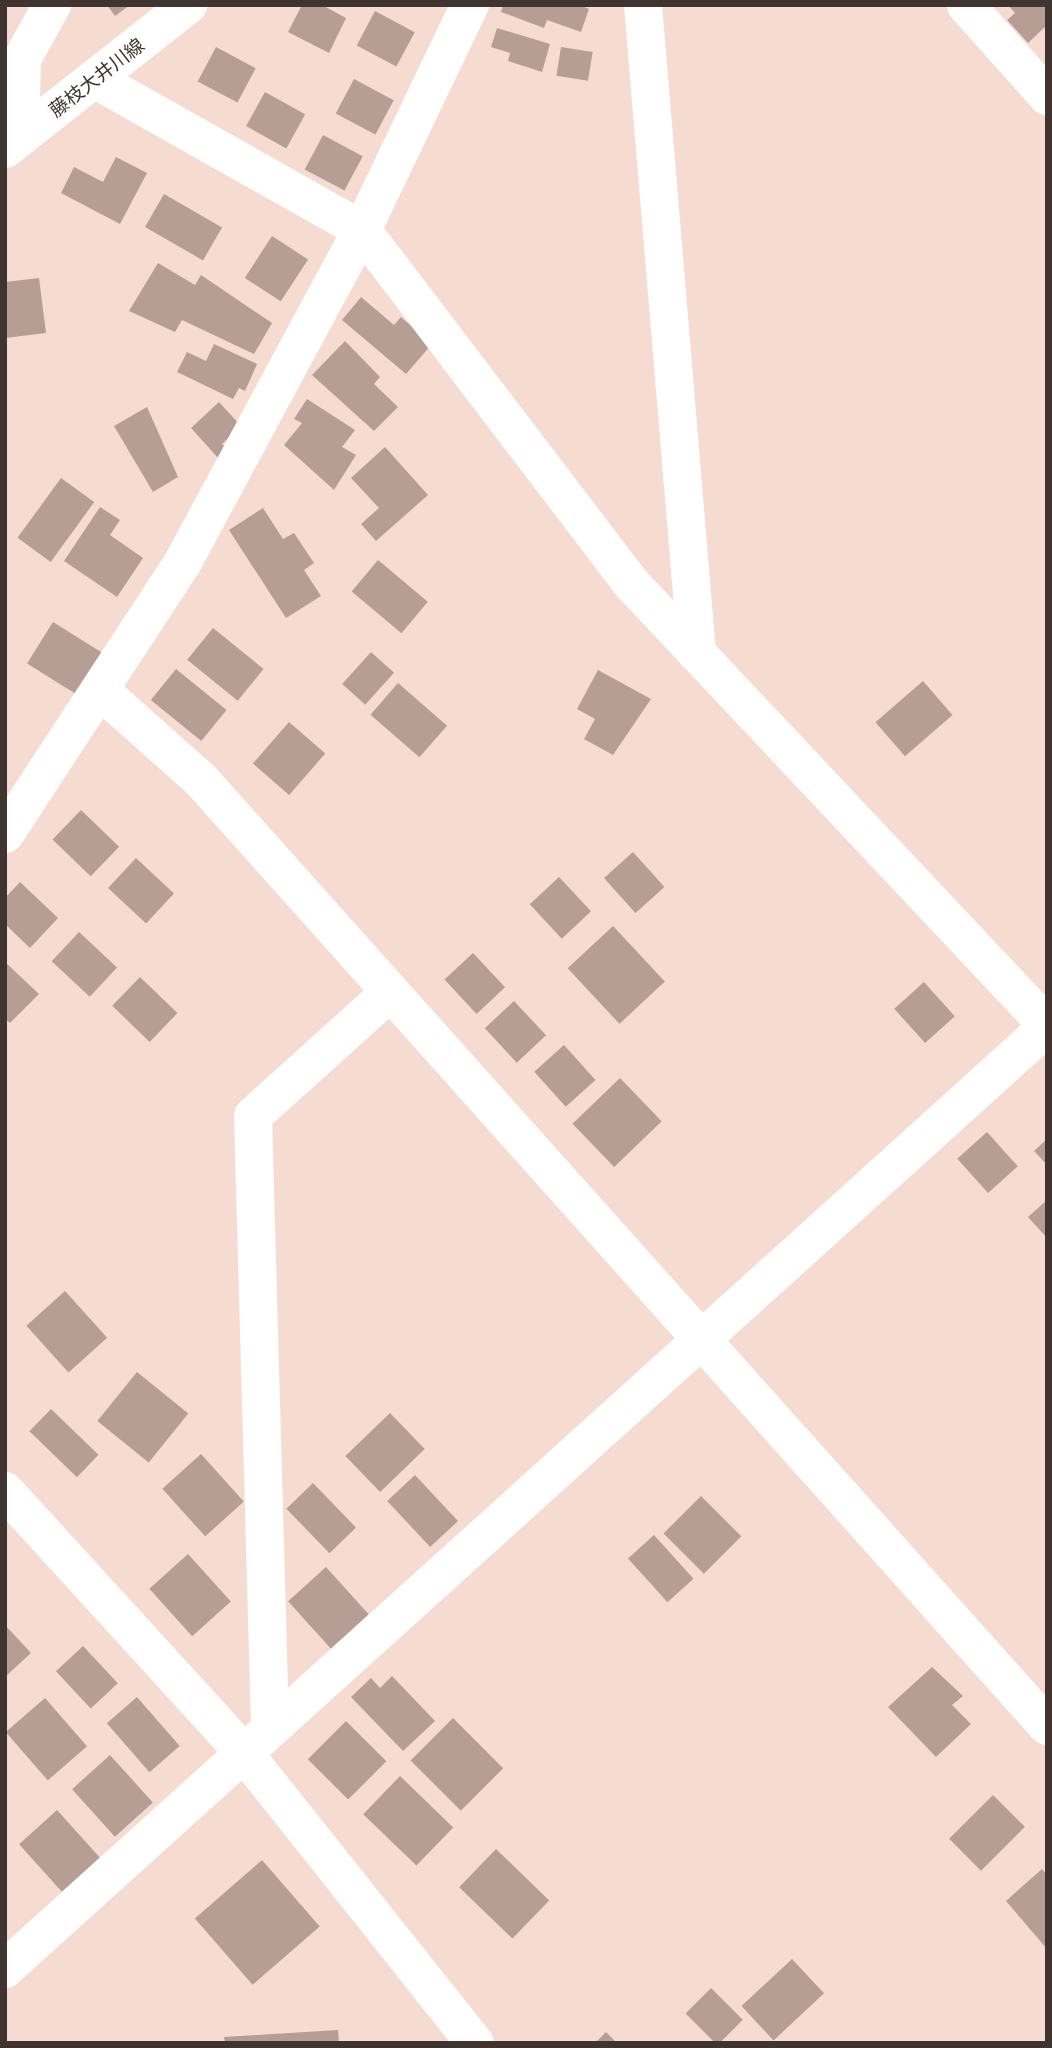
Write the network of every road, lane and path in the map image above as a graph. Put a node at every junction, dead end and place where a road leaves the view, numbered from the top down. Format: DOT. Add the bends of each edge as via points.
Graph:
graph roads {
  1 [pos="52,5"];
  2 [pos="188,5"];
  3 [pos="470,5"];
  4 [pos="643,5"];
  5 [pos="966,5"];
  6 [pos="96,80"];
  7 [pos="1047,96"];
  8 [pos="13,143"];
  9 [pos="362,230"];
  10 [pos="697,654"];
  11 [pos="101,691"];
  12 [pos="5,834"];
  13 [pos="390,992"];
  14 [pos="1047,1026"];
  15 [pos="699,1338"];
  16 [pos="5,1491"];
  17 [pos="270,1725"];
  18 [pos="1047,1726"];
  19 [pos="244,1753"];
  20 [pos="5,1969"];
  21 [pos="475,2043"];
  1 -- 8 [label="street" via="22,59"];
  2 -- 6 [label="street, 藤枝大井川線"];
  3 -- 9 [label="street"];
  4 -- 10 [label="street"];
  5 -- 7 [label="street"];
  6 -- 8 [label="street, 藤枝大井川線"];
  6 -- 9 [label="street"];
  9 -- 10 [label="street" via="630,582"];
  9 -- 11 [label="street" via="183,562"];
  10 -- 14 [label="street"];
  11 -- 12 [label="street"];
  11 -- 13 [label="street" via="201,780"];
  13 -- 15 [label="street"];
  13 -- 17 [label="street" via="253,1116"];
  14 -- 15 [label="street"];
  15 -- 17 [label="street"];
  15 -- 18 [label="street"];
  16 -- 19 [label="street"];
  17 -- 19 [label="street"];
  19 -- 20 [label="street"];
  19 -- 21 [label="street"];
}
